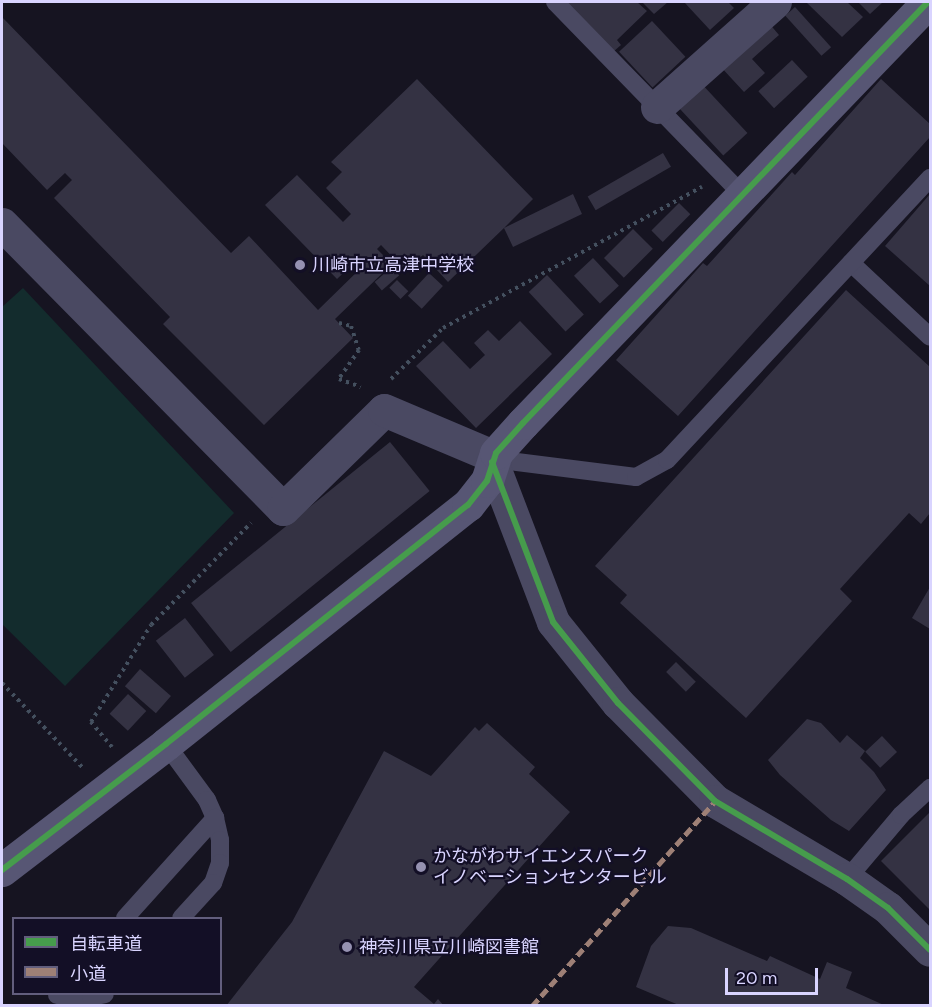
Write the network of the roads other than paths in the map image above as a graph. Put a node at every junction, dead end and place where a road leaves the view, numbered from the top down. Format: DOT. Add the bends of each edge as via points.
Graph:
graph roads {
  1 [pos="555,2"];
  2 [pos="775,2"];
  3 [pos="928,2"];
  4 [pos="657,107"];
  5 [pos="930,178"];
  6 [pos="733,186"];
  7 [pos="2,224"];
  8 [pos="851,262"];
  9 [pos="930,337"];
  10 [pos="493,459"];
  11 [pos="166,744"];
  12 [pos="930,788"];
  13 [pos="215,818"];
  14 [pos="2,870"];
  15 [pos="847,879"];
  16 [pos="126,917"];
  17 [pos="182,917"];
  18 [pos="930,950"];
  19 [pos="98,995"];
  20 [pos="54,998"];
  1 -- 4 [label="lane"];
  2 -- 4 [label="street"];
  3 -- 6 [label="street"];
  4 -- 6 [label="lane"];
  5 -- 8 [label="lane"];
  6 -- 10 [label="street"];
  7 -- 10 [label="street" via="284,509 384,410"];
  8 -- 9 [label="lane"];
  8 -- 10 [label="lane" via="667,460 636,477"];
  10 -- 11 [label="street" via="487,481 468,505"];
  10 -- 15 [label="street" via="553,622 618,703 715,801"];
  11 -- 13 [label="lane" via="207,800"];
  11 -- 14 [label="street"];
  12 -- 15 [label="lane" via="901,815"];
  13 -- 16 [label="lane"];
  13 -- 17 [label="lane" via="220,863 213,883"];
  15 -- 18 [label="street" via="888,908"];
  19 -- 20 [label="lane"];
}
